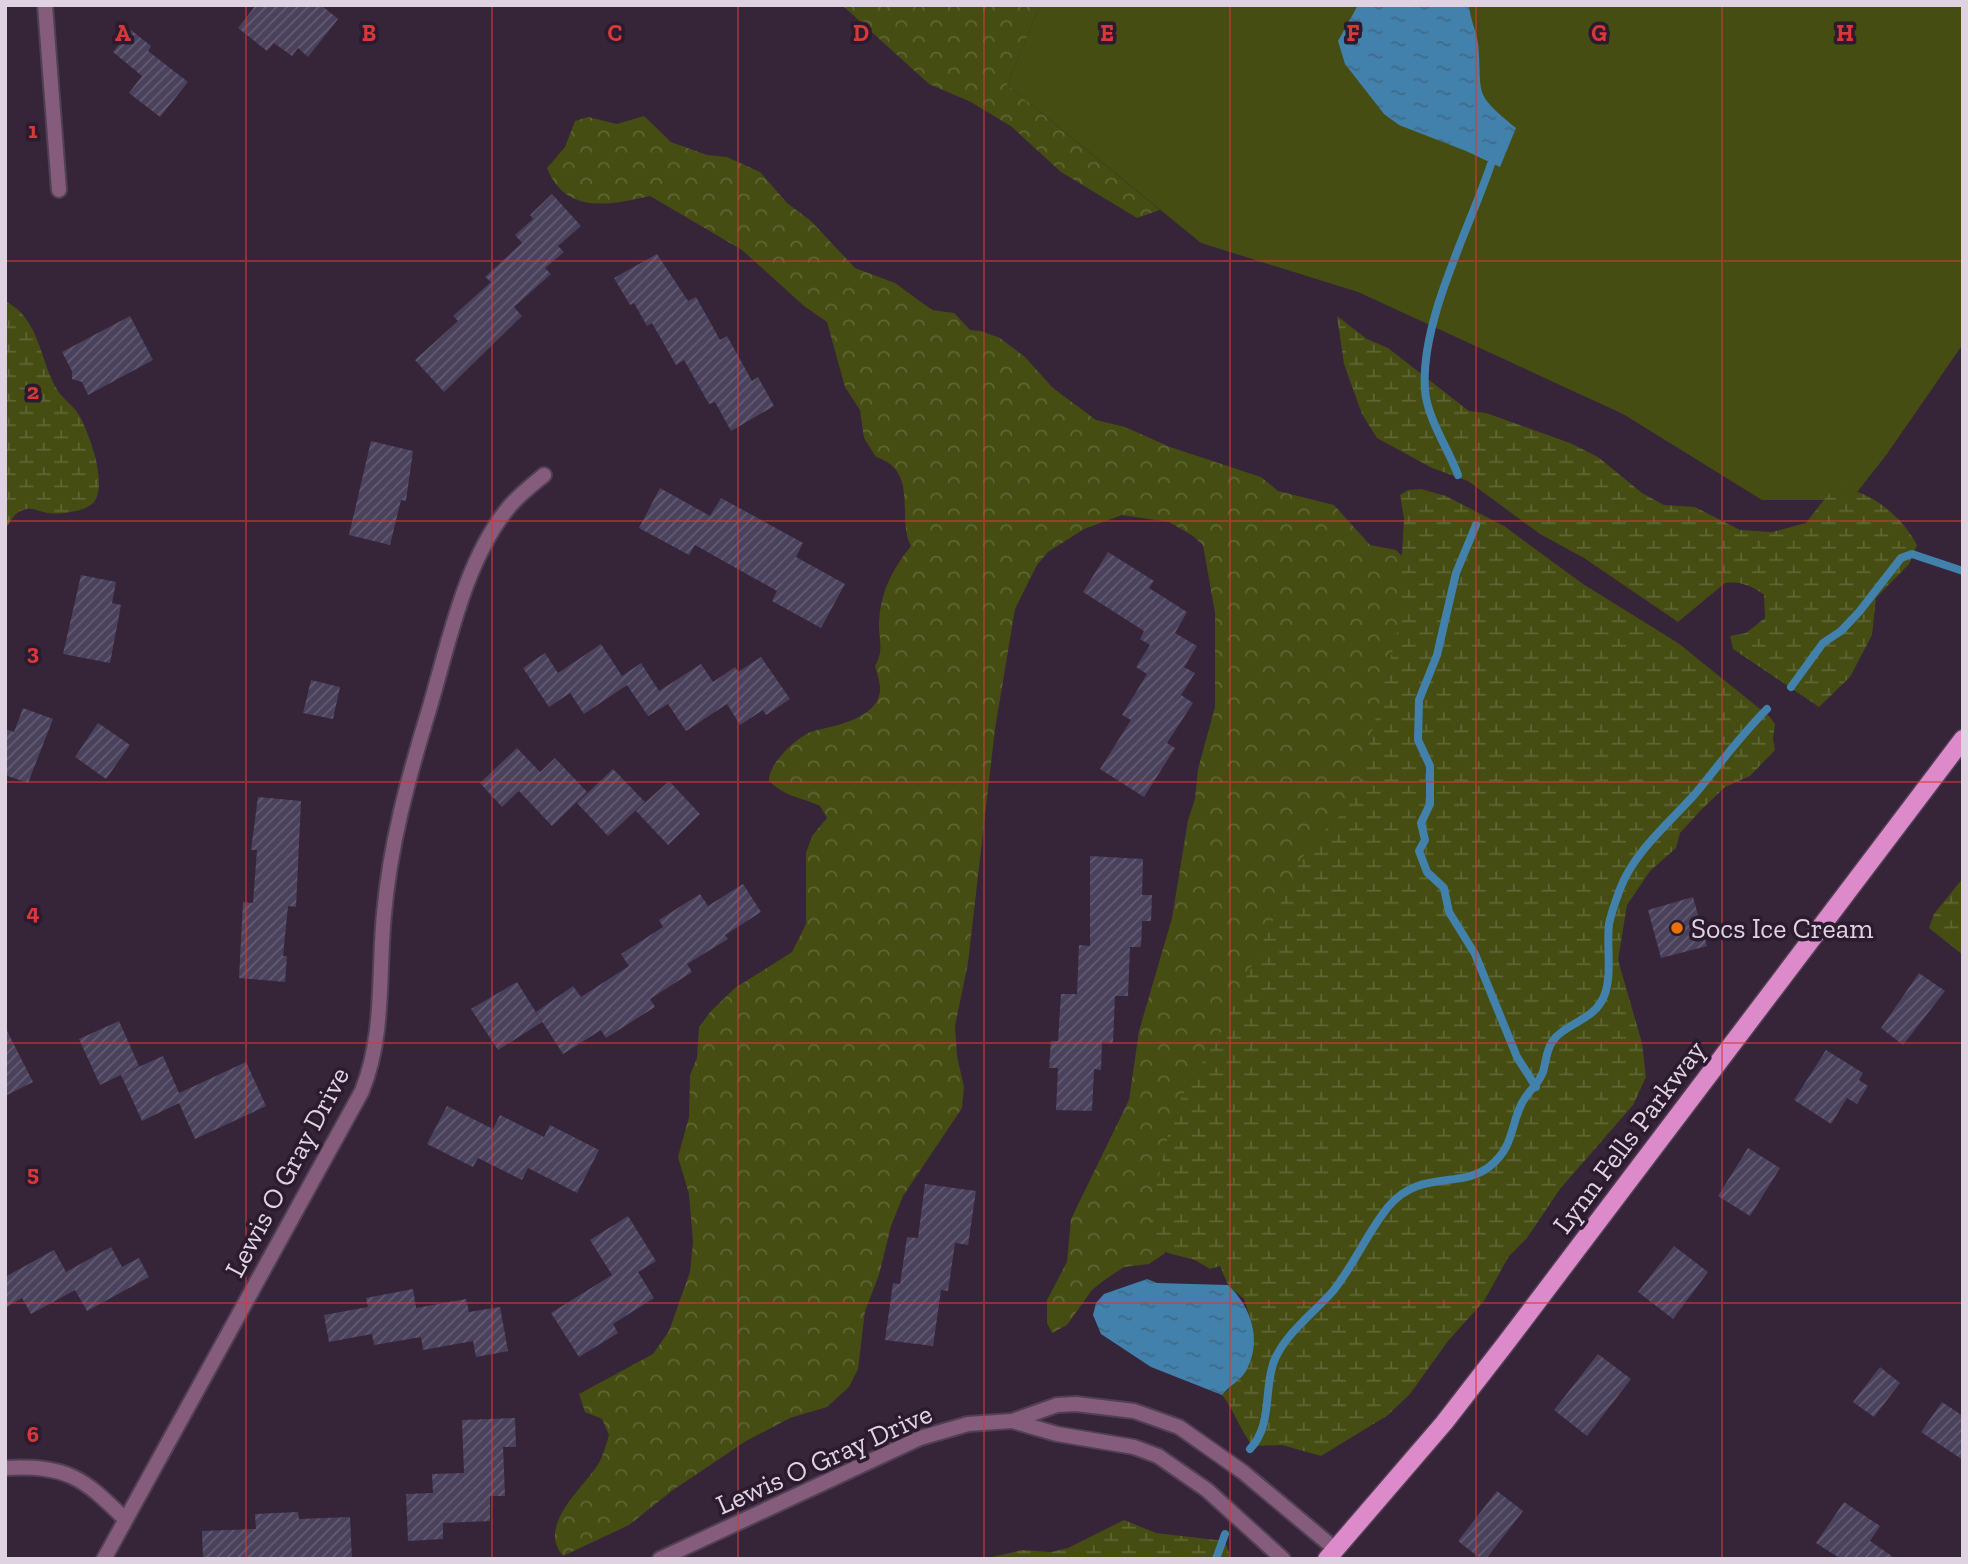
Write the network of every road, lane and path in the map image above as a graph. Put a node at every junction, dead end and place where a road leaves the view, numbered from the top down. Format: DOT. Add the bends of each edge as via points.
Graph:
graph roads {
  1 [pos="45,5"];
  2 [pos="59,190"];
  3 [pos="544,475"];
  4 [pos="1963,739"];
  5 [pos="1012,1421"];
  6 [pos="5,1468"];
  7 [pos="125,1519"];
  8 [pos="1331,1554"];
  9 [pos="104,1559"];
  10 [pos="660,1559"];
  11 [pos="1283,1559"];
  1 -- 2 [label="street"];
  3 -- 7 [label="street, Lewis O Gray Drive" via="508,508 482,552 443,654 396,832 384,914 379,1037 369,1074"];
  4 -- 8 [label="main road, Lynn Fells Parkway" via="1499,1353"];
  5 -- 8 [label="street, Lewis O Gray Drive" via="1057,1405 1076,1404 1134,1411 1168,1422 1244,1472"];
  5 -- 10 [label="street, Lewis O Gray Drive" via="968,1424 920,1438"];
  5 -- 11 [label="street, Lewis O Gray Drive" via="1158,1456 1207,1490"];
  6 -- 7 [label="street" via="58,1471 88,1483"];
  7 -- 9 [label="street, Lewis O Gray Drive"];
}
